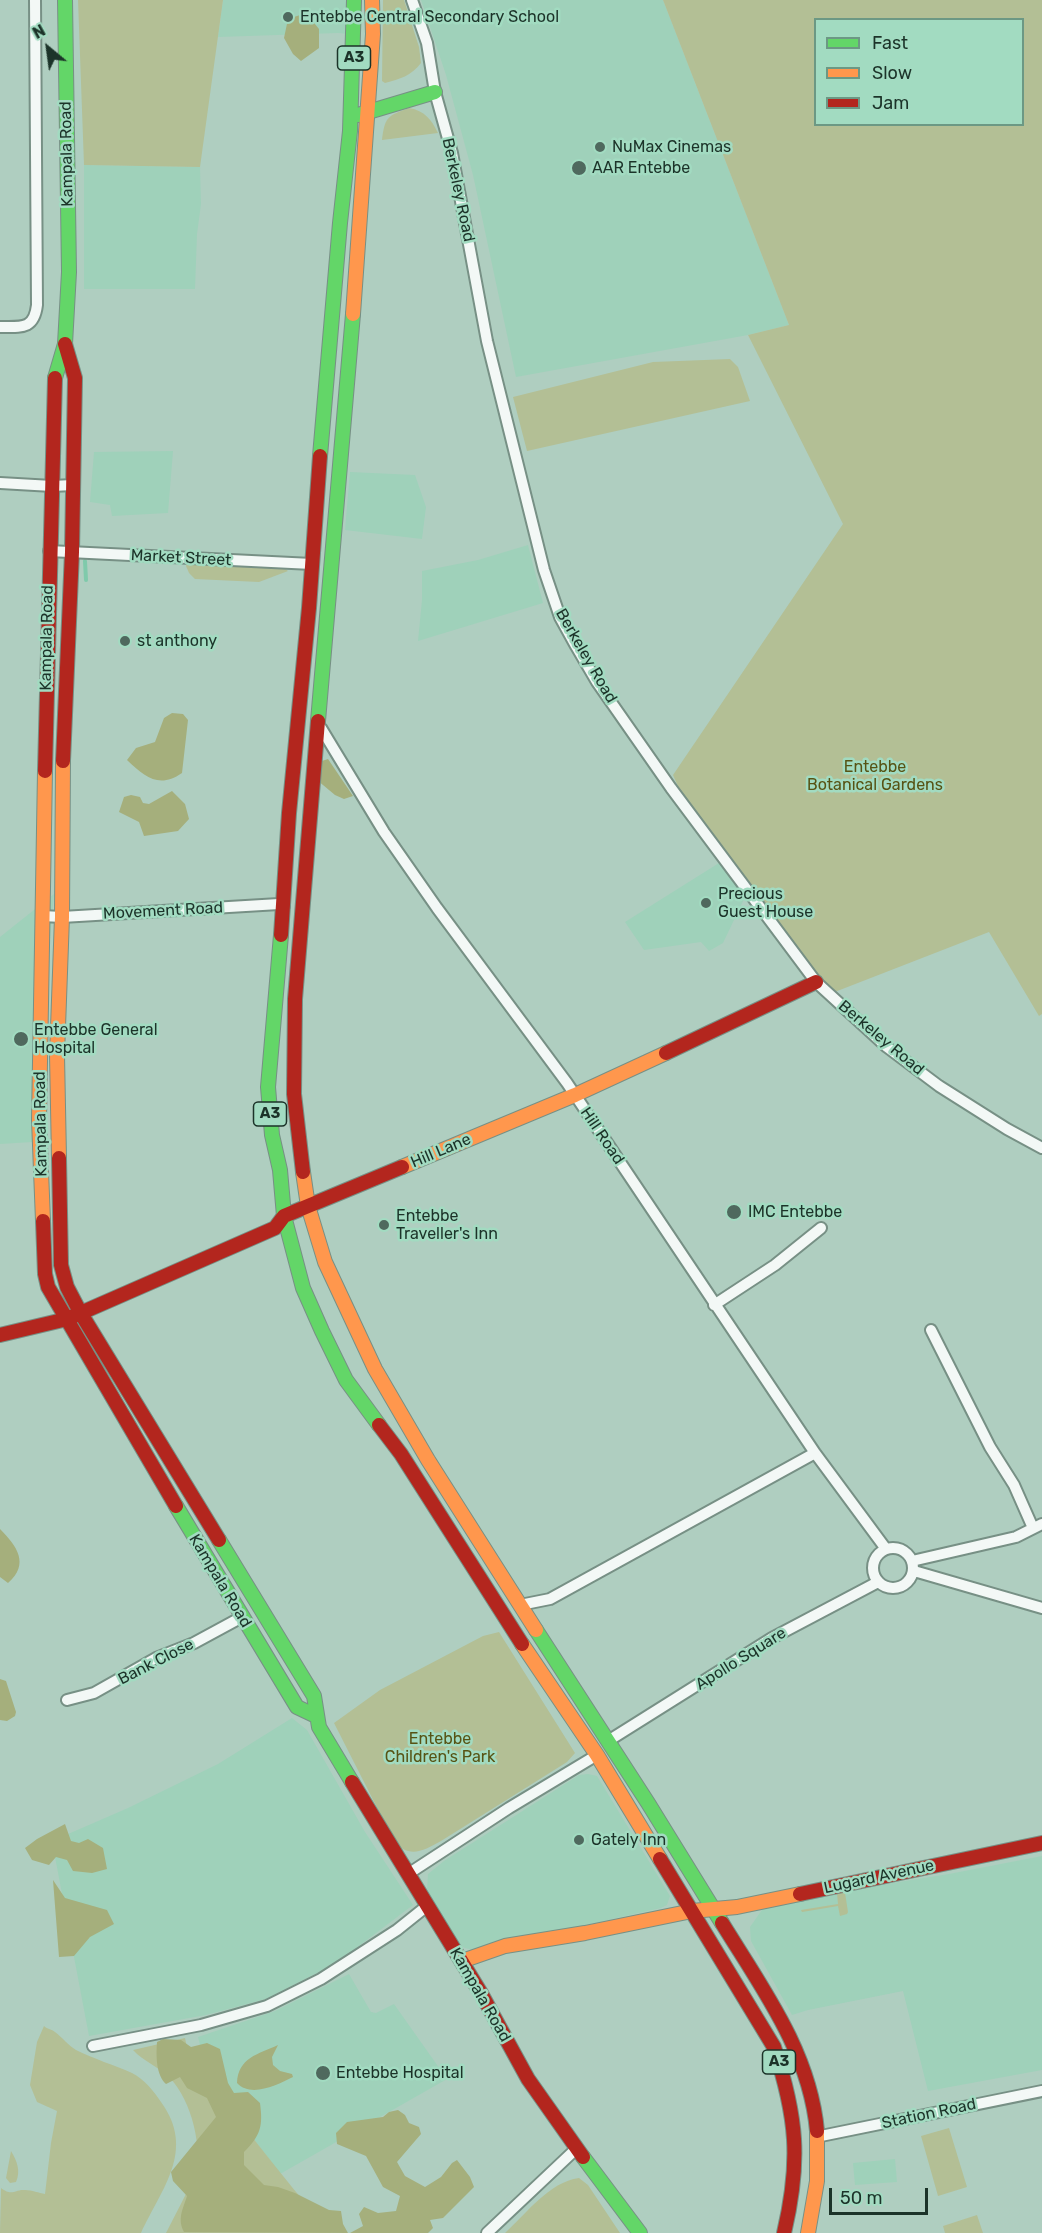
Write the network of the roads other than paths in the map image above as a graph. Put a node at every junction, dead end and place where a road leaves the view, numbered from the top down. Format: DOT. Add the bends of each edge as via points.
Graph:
graph roads {
  1 [pos="35,0"];
  2 [pos="65,0"];
  3 [pos="354,0"];
  4 [pos="372,0"];
  5 [pos="412,0"];
  6 [pos="435,92"];
  7 [pos="368,112"];
  8 [pos="351,117"];
  9 [pos="0,327"];
  10 [pos="65,344"];
  11 [pos="0,483"];
  12 [pos="73,485"];
  13 [pos="52,486"];
  14 [pos="49,551"];
  15 [pos="72,552"];
  16 [pos="312,564"];
  17 [pos="318,723"];
  18 [pos="284,906"];
  19 [pos="42,916"];
  20 [pos="62,917"];
  21 [pos="816,982"];
  22 [pos="575,1095"];
  23 [pos="39,1120"];
  24 [pos="57,1120"];
  25 [pos="1042,1148"];
  26 [pos="308,1206"];
  27 [pos="284,1216"];
  28 [pos="821,1228"];
  29 [pos="714,1305"];
  30 [pos="80,1312"];
  31 [pos="67,1319"];
  32 [pos="931,1330"];
  33 [pos="0,1335"];
  34 [pos="815,1453"];
  35 [pos="1037,1526"];
  36 [pos="886,1549"];
  37 [pos="913,1566"];
  38 [pos="878,1582"];
  39 [pos="520,1605"];
  40 [pos="1042,1608"];
  41 [pos="242,1617"];
  42 [pos="67,1700"];
  43 [pos="316,1716"];
  44 [pos="608,1741"];
  45 [pos="597,1755"];
  46 [pos="1042,1843"];
  47 [pos="408,1875"];
  48 [pos="427,1906"];
  49 [pos="715,1910"];
  50 [pos="692,1911"];
  51 [pos="462,1961"];
  52 [pos="93,2046"];
  53 [pos="1042,2091"];
  54 [pos="816,2137"];
  55 [pos="576,2149"];
  56 [pos="487,2233"];
  57 [pos="640,2233"];
  58 [pos="784,2233"];
  59 [pos="808,2233"];
  1 -- 9 [label="street" via="36,315 23,327"];
  2 -- 10 [label="main road, Kampala Road" via="69,272"];
  3 -- 8 [label="main road, A3"];
  4 -- 7 [label="main road, A3" via="374,34"];
  5 -- 6 [label="street, Berkeley Road" via="427,43"];
  6 -- 7 [label="main road"];
  6 -- 21 [label="street, Berkeley Road" via="452,153 487,341 544,570 560,617 597,682 671,788"];
  7 -- 8 [label="main road"];
  7 -- 17 [label="main road, A3"];
  8 -- 16 [label="main road, A3"];
  10 -- 12 [label="main road, Kampala Road" via="75,378"];
  10 -- 13 [label="main road, Kampala Road" via="55,379"];
  11 -- 13 [label="street"];
  12 -- 13 [label="street"];
  12 -- 15 [label="main road, Kampala Road"];
  13 -- 14 [label="main road, Kampala Road"];
  14 -- 15 [label="street, Market Street"];
  14 -- 19 [label="main road, Kampala Road"];
  15 -- 16 [label="street, Market Street"];
  15 -- 20 [label="main road, Kampala Road" via="63,762"];
  16 -- 18 [label="main road, A3"];
  17 -- 22 [label="street, Hill Road" via="384,832"];
  17 -- 26 [label="main road, A3" via="295,999 294,1094"];
  18 -- 20 [label="street, Movement Road"];
  18 -- 27 [label="main road, A3" via="268,1087"];
  19 -- 20 [label="street, Movement Road"];
  19 -- 23 [label="main road, Kampala Road"];
  20 -- 24 [label="main road, Kampala Road"];
  21 -- 22 [label="main road, Hill Lane"];
  21 -- 25 [label="street, Berkeley Road" via="887,1047 939,1086"];
  22 -- 26 [label="main road, Hill Lane"];
  22 -- 29 [label="street, Hill Road"];
  23 -- 24 [label="main road"];
  23 -- 31 [label="main road, Kampala Road" via="45,1274 48,1287"];
  24 -- 30 [label="main road, Kampala Road" via="61,1265 66,1287"];
  26 -- 27 [label="main road, Hill Lane"];
  26 -- 39 [label="main road, A3" via="325,1262 375,1369"];
  27 -- 30 [label="main road, Hill Lane" via="275,1227"];
  27 -- 45 [label="main road, A3" via="303,1288 346,1380 401,1454"];
  28 -- 29 [label="street" via="776,1265"];
  29 -- 34 [label="street, Hill Road"];
  30 -- 31 [label="main road, Hill Lane"];
  30 -- 43 [label="main road, Kampala Road" via="314,1696"];
  31 -- 33 [label="main road, Hill Lane"];
  31 -- 41 [label="main road, Kampala Road"];
  32 -- 35 [label="street" via="990,1447"];
  34 -- 36 [label="street, Hill Road"];
  34 -- 39 [label="street" via="550,1599"];
  35 -- 37 [label="street" via="1016,1538"];
  36 -- 37 [label="street" via="900,1549"];
  36 -- 38 [label="street" via="874,1562"];
  37 -- 38 [label="street" via="910,1581 897,1589"];
  37 -- 40 [label="street"];
  38 -- 44 [label="street, Apollo Square" via="772,1638"];
  39 -- 44 [label="main road, A3"];
  41 -- 42 [label="street, Bank Close" via="94,1693"];
  41 -- 43 [label="main road, Kampala Road" via="297,1707"];
  43 -- 47 [label="main road, Kampala Road"];
  44 -- 49 [label="main road, A3"];
  45 -- 47 [label="street"];
  45 -- 50 [label="main road, A3"];
  46 -- 49 [label="main road, Lugard Avenue"];
  47 -- 48 [label="main road, Kampala Road"];
  48 -- 51 [label="main road, Kampala Road"];
  48 -- 52 [label="street" via="321,1979 267,2006 201,2025"];
  49 -- 50 [label="main road, Lugard Avenue"];
  49 -- 54 [label="main road, A3" via="787,2029 800,2058 811,2092"];
  50 -- 51 [label="main road" via="505,1946"];
  50 -- 58 [label="main road, A3" via="774,2047 785,2079 795,2117 797,2150"];
  51 -- 55 [label="main road, Kampala Road" via="528,2079"];
  53 -- 54 [label="street, Station Road"];
  54 -- 59 [label="main road, A3" via="816,2197"];
  55 -- 56 [label="street"];
  55 -- 57 [label="main road, Kampala Road"];
}
